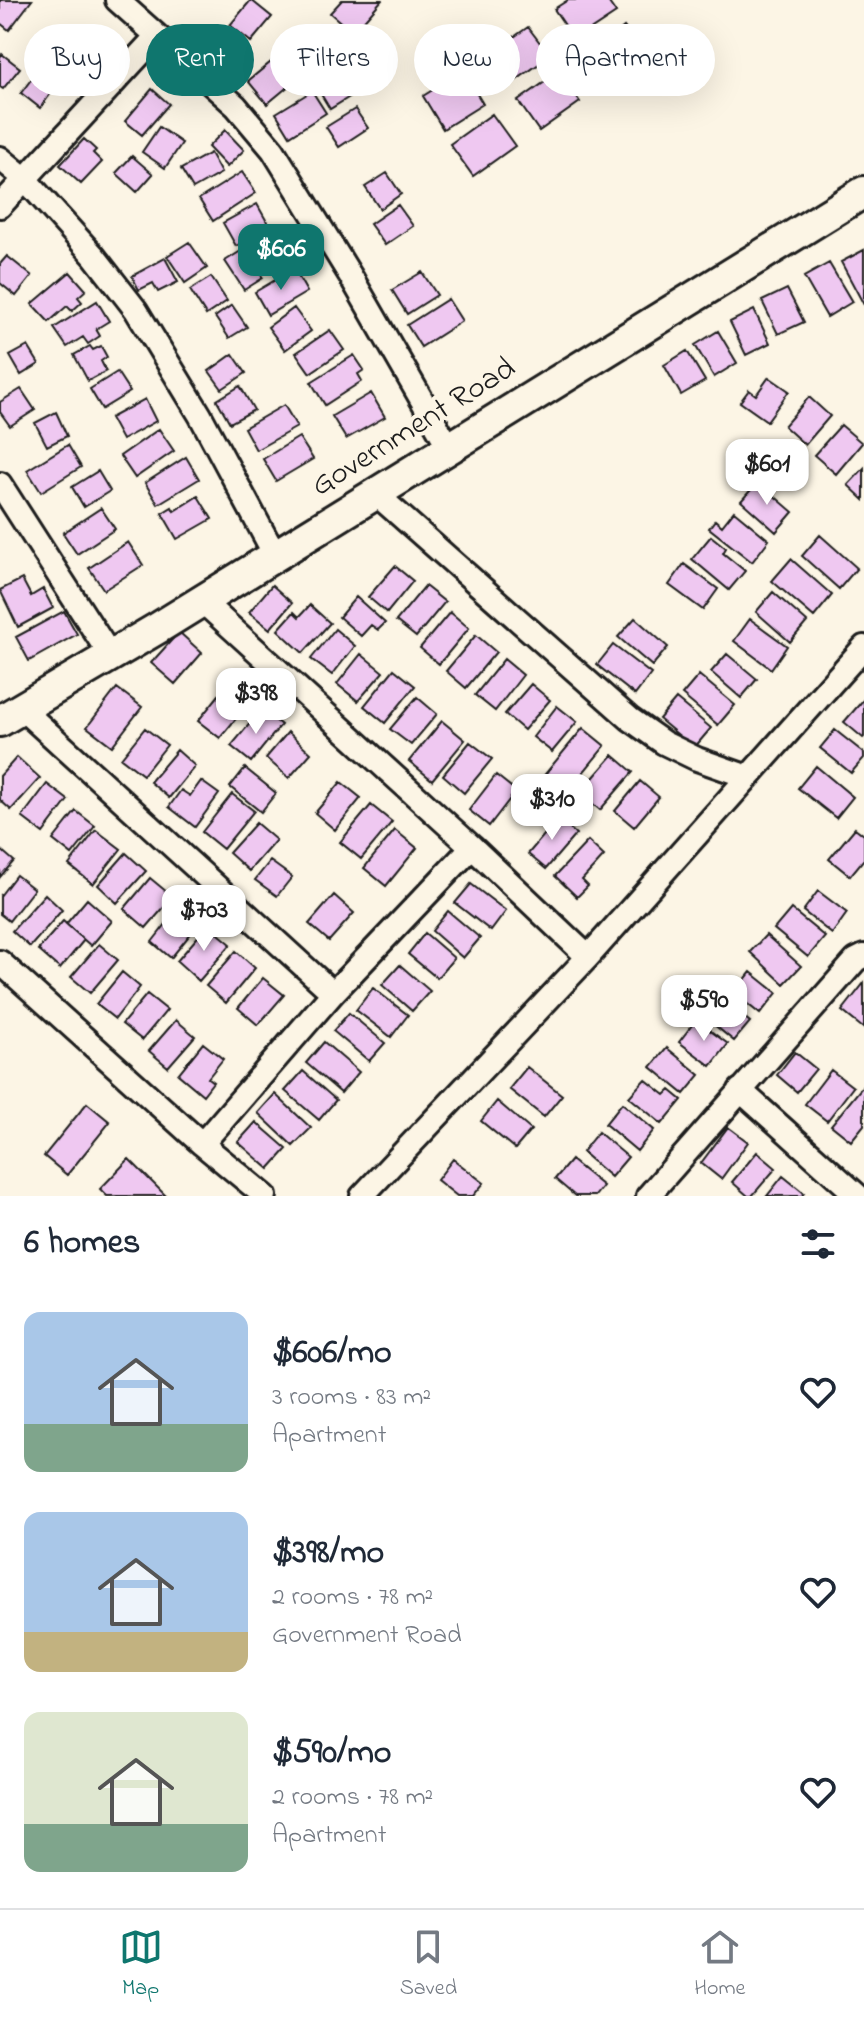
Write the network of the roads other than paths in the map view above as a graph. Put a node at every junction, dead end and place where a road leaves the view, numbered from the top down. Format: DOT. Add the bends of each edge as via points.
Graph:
graph roads {
  1 [pos="117,0"];
  2 [pos="146,26"];
  3 [pos="146,48"];
  4 [pos="225,96"];
  5 [pos="0,158"];
  6 [pos="24,178"];
  7 [pos="864,192"];
  8 [pos="0,206"];
  9 [pos="450,449"];
  10 [pos="0,484"];
  11 [pos="376,494"];
  12 [pos="275,555"];
  13 [pos="202,601"];
  14 [pos="110,655"];
  15 [pos="861,658"];
  16 [pos="11,714"];
  17 [pos="748,777"];
  18 [pos="472,847"];
  19 [pos="864,956"];
  20 [pos="588,957"];
  21 [pos="0,962"];
  22 [pos="333,993"];
  23 [pos="740,1090"];
  24 [pos="202,1144"];
  25 [pos="265,1196"];
  26 [pos="362,1196"];
  27 [pos="648,1196"];
  28 [pos="858,1196"];
  1 -- 2 [label="street"];
  3 -- 6 [label="street"];
  4 -- 9 [label="street" via="273,150"];
  5 -- 6 [label="street"];
  6 -- 8 [label="street"];
  6 -- 12 [label="street" via="136,310"];
  7 -- 9 [label="street, Government Road"];
  9 -- 11 [label="street, Government Road"];
  10 -- 14 [label="street"];
  11 -- 12 [label="street, Government Road"];
  11 -- 17 [label="street" via="630,719 664,743"];
  12 -- 13 [label="street, Government Road"];
  13 -- 14 [label="street, Government Road"];
  13 -- 18 [label="street"];
  14 -- 16 [label="street, Government Road"];
  15 -- 17 [label="street"];
  16 -- 22 [label="street"];
  17 -- 20 [label="street"];
  18 -- 20 [label="street"];
  18 -- 22 [label="street"];
  19 -- 23 [label="street"];
  20 -- 26 [label="street"];
  21 -- 24 [label="street"];
  22 -- 24 [label="street"];
  23 -- 27 [label="street"];
  23 -- 28 [label="street"];
  24 -- 25 [label="street"];
}
